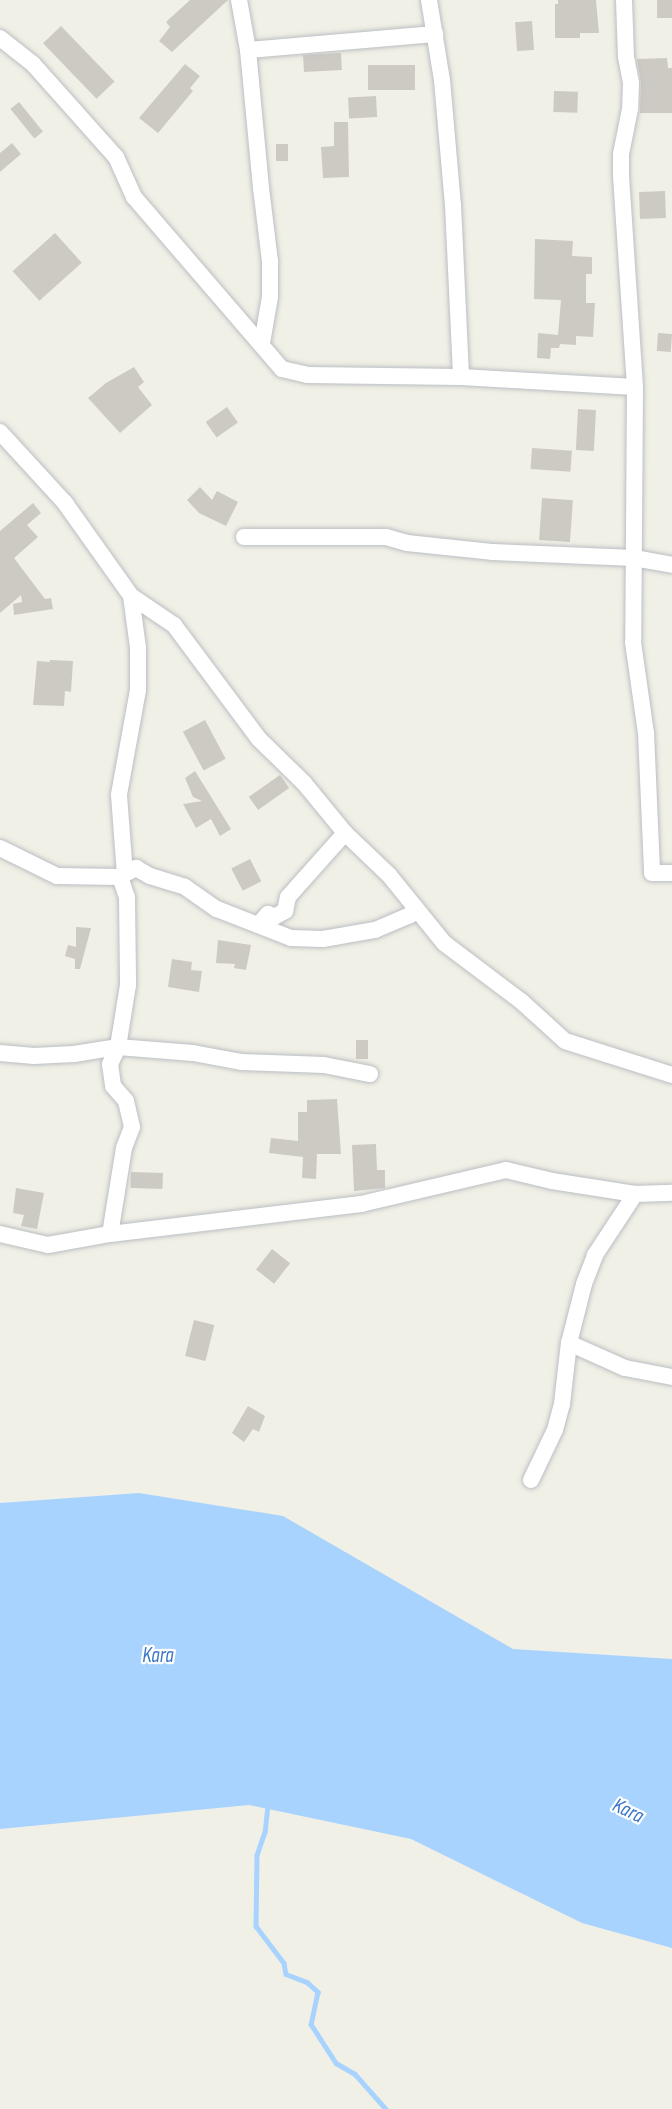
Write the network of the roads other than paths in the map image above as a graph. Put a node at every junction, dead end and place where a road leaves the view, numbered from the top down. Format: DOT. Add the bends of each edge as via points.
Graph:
graph roads {
  1 [pos="238,0"];
  2 [pos="429,0"];
  3 [pos="624,0"];
  4 [pos="435,34"];
  5 [pos="0,38"];
  6 [pos="248,50"];
  7 [pos="261,343"];
  8 [pos="461,377"];
  9 [pos="635,387"];
  10 [pos="0,432"];
  11 [pos="6,453"];
  12 [pos="244,537"];
  13 [pos="634,558"];
  14 [pos="672,565"];
  15 [pos="131,596"];
  16 [pos="345,833"];
  17 [pos="0,848"];
  18 [pos="672,873"];
  19 [pos="122,876"];
  20 [pos="415,908"];
  21 [pos="258,925"];
  22 [pos="118,1047"];
  23 [pos="0,1053"];
  24 [pos="370,1074"];
  25 [pos="672,1075"];
  26 [pos="672,1193"];
  27 [pos="635,1194"];
  28 [pos="0,1234"];
  29 [pos="110,1234"];
  30 [pos="568,1343"];
  31 [pos="672,1377"];
  32 [pos="531,1480"];
  1 -- 6 [label="street"];
  2 -- 4 [label="street"];
  3 -- 9 [label="street" via="631,83 621,176"];
  4 -- 6 [label="street"];
  4 -- 8 [label="street" via="453,205"];
  5 -- 7 [label="street" via="33,64 116,157 134,197"];
  6 -- 7 [label="street" via="270,261 270,297"];
  7 -- 8 [label="street" via="282,369 307,375"];
  8 -- 9 [label="street"];
  9 -- 13 [label="street"];
  10 -- 11 [label="street"];
  11 -- 15 [label="street" via="65,503"];
  12 -- 13 [label="street" via="386,537 492,552"];
  13 -- 14 [label="street"];
  13 -- 18 [label="street" via="633,642 646,733 652,873"];
  15 -- 16 [label="street" via="174,625 260,739 304,783"];
  15 -- 19 [label="street" via="138,648 138,690 118,795"];
  16 -- 20 [label="street" via="389,875"];
  16 -- 21 [label="street" via="288,897 285,911 274,917 268,914"];
  17 -- 19 [label="street" via="57,876"];
  19 -- 21 [label="street" via="136,868 185,887 217,909"];
  19 -- 22 [label="street" via="127,897 128,976"];
  20 -- 21 [label="street" via="410,915 375,930 323,939 291,938"];
  20 -- 25 [label="street" via="444,943 521,1001 565,1041"];
  22 -- 23 [label="street" via="74,1054"];
  22 -- 24 [label="street" via="193,1053 242,1062 324,1065"];
  22 -- 29 [label="street" via="110,1064 113,1086 126,1101 132,1127 124,1148"];
  26 -- 27 [label="street"];
  27 -- 29 [label="street" via="506,1170 361,1204"];
  27 -- 30 [label="street" via="596,1255"];
  28 -- 29 [label="street" via="48,1245"];
  30 -- 31 [label="street" via="625,1368"];
  30 -- 32 [label="street" via="562,1404 555,1430"];
}
